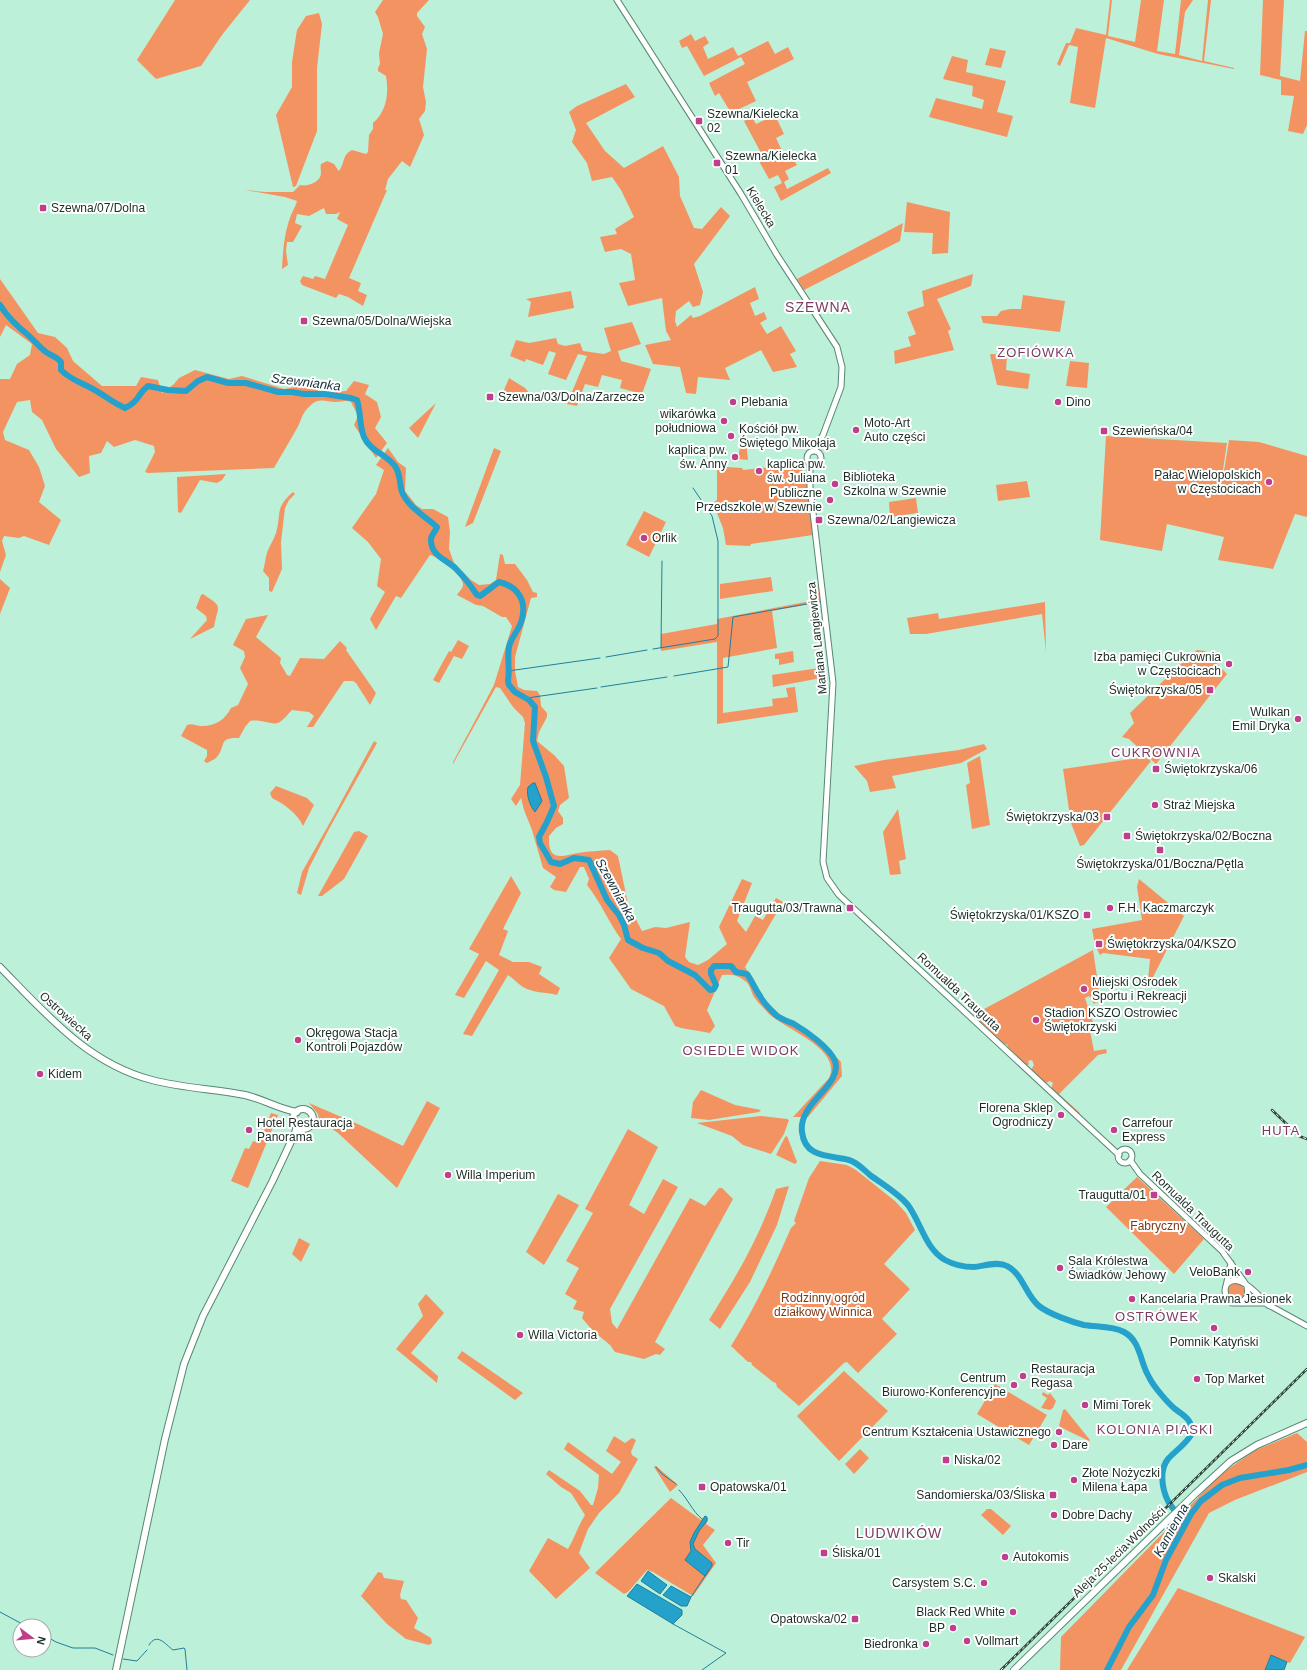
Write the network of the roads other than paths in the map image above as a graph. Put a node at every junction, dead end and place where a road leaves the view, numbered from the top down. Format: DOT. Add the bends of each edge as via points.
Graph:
graph roads {
  1 [pos="617,0"];
  2 [pos="816,451"];
  3 [pos="812,465"];
  4 [pos="823,842"];
  5 [pos="0,967"];
  6 [pos="295,1115"];
  7 [pos="300,1128"];
  8 [pos="1119,1154"];
  9 [pos="1129,1162"];
  10 [pos="1231,1263"];
  11 [pos="1246,1284"];
  12 [pos="1226,1288"];
  13 [pos="1240,1303"];
  14 [pos="1268,1305"];
  15 [pos="1307,1326"];
  16 [pos="1307,1424"];
  17 [pos="116,1670"];
  18 [pos="1014,1670"];
  1 -- 2 [label="main road, Kielecka" via="837,347 842,367 842,383"];
  2 -- 3 [label="main road" via="821,455 821,459 818,464"];
  2 -- 3 [label="main road" via="809,452 807,456 807,461"];
  3 -- 4 [label="main road, Mariana Langiewicza" via="810,480 833,683 828,795"];
  4 -- 8 [label="main road, Romualda Traugutta" via="824,867 839,895"];
  5 -- 6 [label="main road, Ostrowiecka" via="68,1034 99,1057 126,1071 150,1079 250,1097"];
  6 -- 7 [label="main road"];
  6 -- 7 [label="main road" via="301,1110 307,1110 313,1116 311,1126"];
  7 -- 17 [label="main road" via="203,1316 184,1364 165,1439"];
  8 -- 9 [label="main road" via="1120,1160"];
  8 -- 9 [label="main road" via="1124,1150 1130,1151 1132,1155"];
  9 -- 10 [label="main road, Romualda Traugutta" via="1222,1251"];
  10 -- 11 [label="main road, Romualda Traugutta"];
  10 -- 12 [label="main road, Romualda Traugutta"];
  11 -- 12 [label="main road" via="1235,1280 1228,1283"];
  11 -- 13 [label="main road" via="1248,1296"];
  11 -- 14 [label="main road, Romualda Traugutta"];
  12 -- 13 [label="main road" via="1227,1299 1233,1303"];
  13 -- 14 [label="main road" via="1259,1302"];
  14 -- 15 [label="main road"];
  16 -- 18 [label="main road, Aleja 25-lecia Wolności" via="1257,1445 1214,1476"];
}
